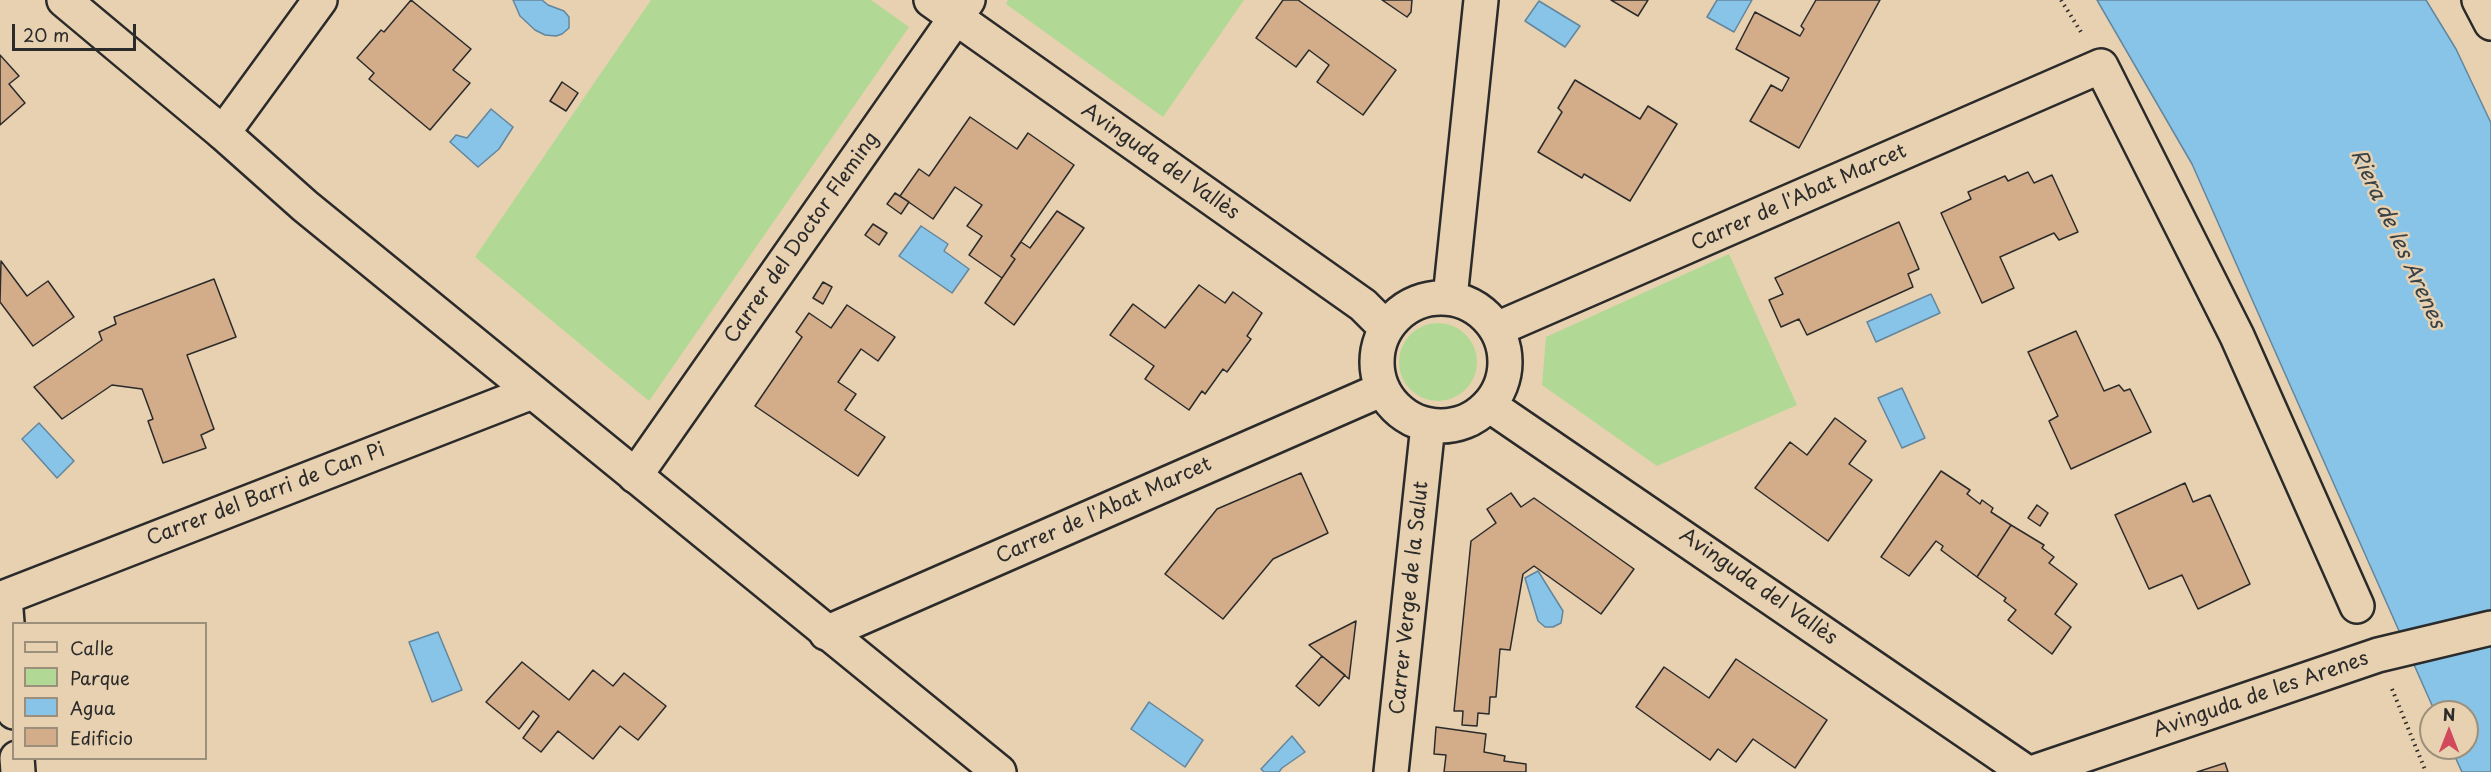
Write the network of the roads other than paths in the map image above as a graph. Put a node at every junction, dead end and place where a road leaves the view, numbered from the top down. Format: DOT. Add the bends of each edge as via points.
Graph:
graph roads {
  1 [pos="64,0"];
  2 [pos="320,0"];
  3 [pos="1481,0"];
  4 [pos="2479,0"];
  5 [pos="952,6"];
  6 [pos="2491,23"];
  7 [pos="223,133"];
  8 [pos="1450,298"];
  9 [pos="1386,328"];
  10 [pos="1497,329"];
  11 [pos="1383,389"];
  12 [pos="532,392"];
  13 [pos="1489,405"];
  14 [pos="1428,425"];
  15 [pos="635,476"];
  16 [pos="2,598"];
  17 [pos="2356,606"];
  18 [pos="2491,628"];
  19 [pos="826,633"];
  20 [pos="12,693"];
  21 [pos="999,772"];
  22 [pos="1391,772"];
  23 [pos="2026,772"];
  24 [pos="2034,772"];
  1 -- 7 [label="street"];
  2 -- 7 [label="street"];
  3 -- 8 [label="street"];
  4 -- 6 [label="street"];
  5 -- 9 [label="street, Avinguda del Vallès" via="1363,305"];
  5 -- 15 [label="street, Carrer del Doctor Fleming"];
  7 -- 12 [label="street" via="305,206"];
  8 -- 9 [label="street" via="1414,303"];
  8 -- 10 [label="street" via="1485,314"];
  9 -- 11 [label="street" via="1378,347 1377,368"];
  10 -- 13 [label="street" via="1506,360 1499,392"];
  10 -- 17 [label="street, Carrer de l'Abat Marcet" via="2101,66 2237,336"];
  11 -- 14 [label="street" via="1410,418"];
  11 -- 19 [label="street, Carrer de l'Abat Marcet"];
  12 -- 15 [label="street"];
  12 -- 16 [label="street, Carrer del Barri de Can Pi"];
  13 -- 14 [label="street" via="1472,418 1451,426"];
  13 -- 23 [label="street, Avinguda del Vallès"];
  14 -- 22 [label="street, Carrer Verge de la Salut"];
  15 -- 19 [label="street"];
  16 -- 20 [label="street"];
  18 -- 24 [label="street, Avinguda de les Arenes" via="2378,655"];
  19 -- 21 [label="street"];
}
